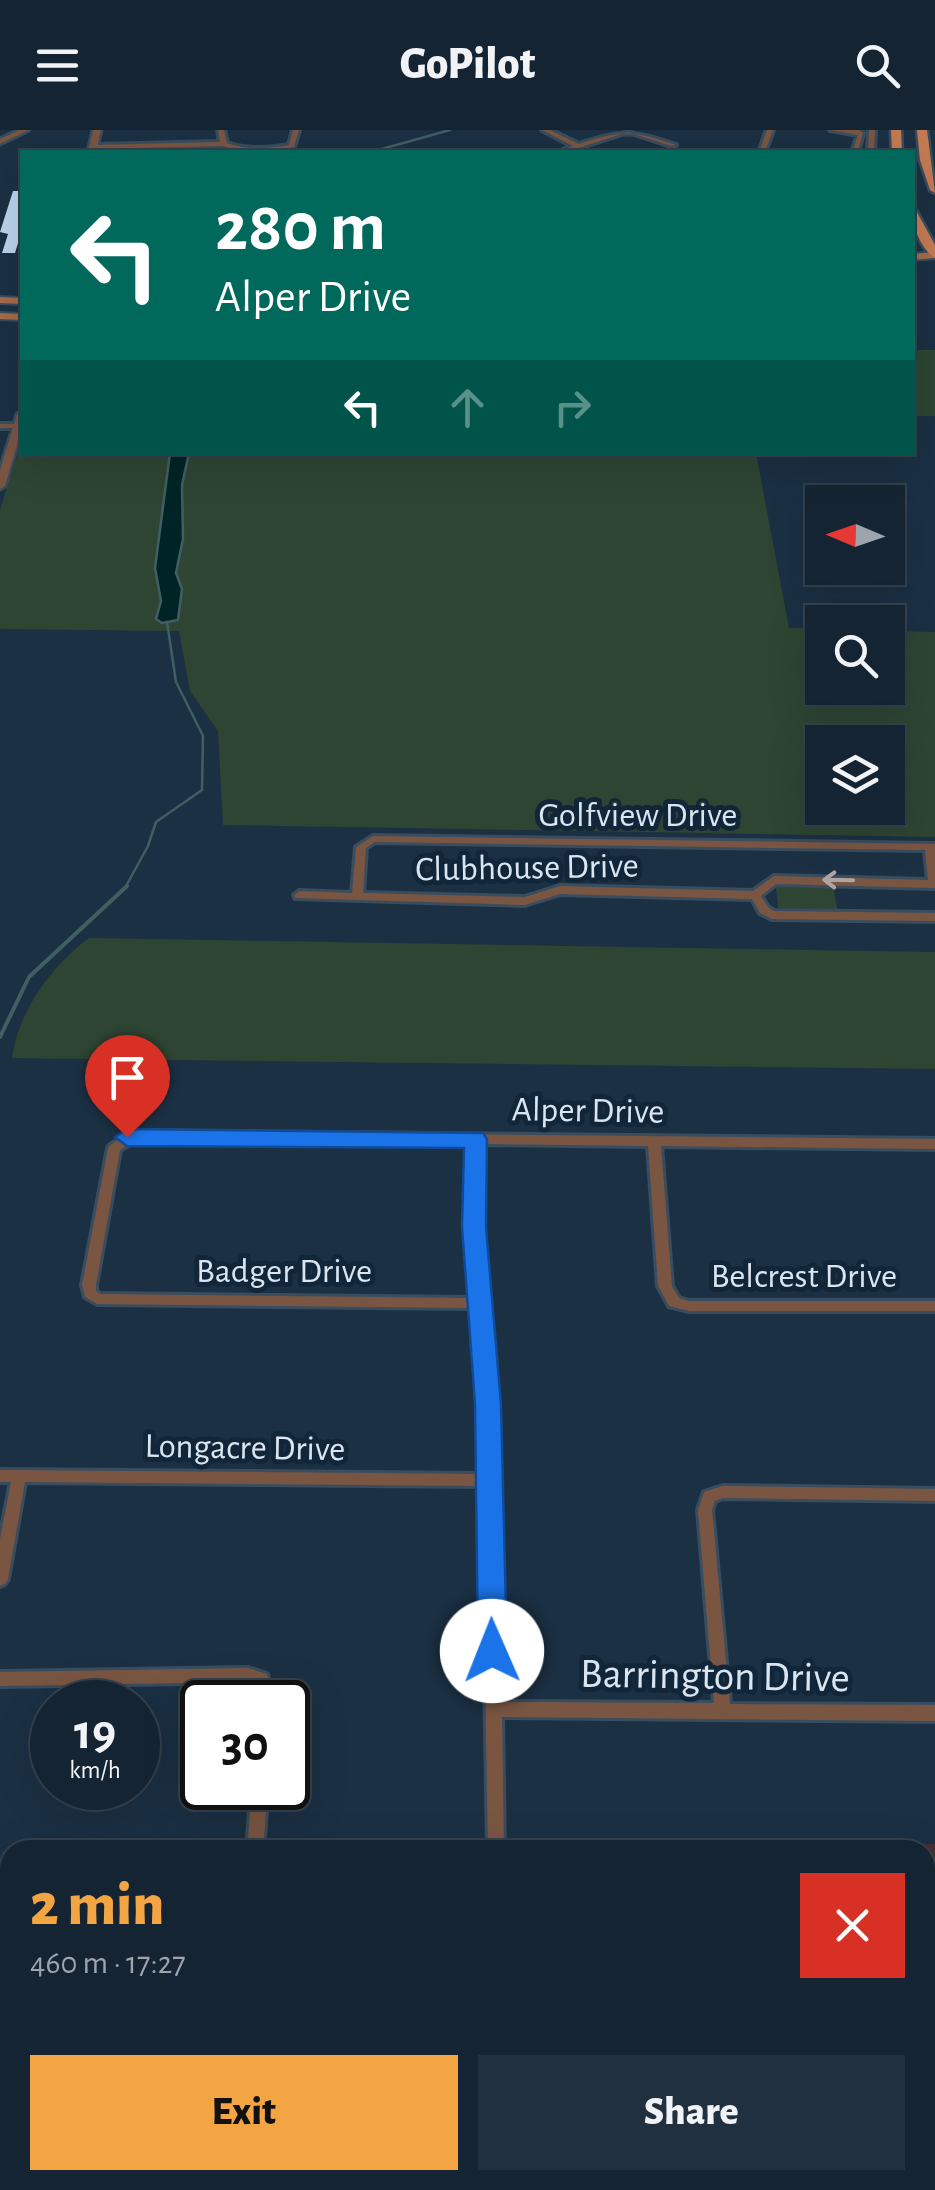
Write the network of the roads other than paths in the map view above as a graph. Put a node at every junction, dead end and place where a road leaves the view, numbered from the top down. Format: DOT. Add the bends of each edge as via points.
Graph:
graph roads {
  1 [pos="25,130"];
  2 [pos="98,130"];
  3 [pos="220,130"];
  4 [pos="296,130"];
  5 [pos="544,130"];
  6 [pos="628,130"];
  7 [pos="834,130"];
  8 [pos="922,130"];
  9 [pos="854,131"];
  10 [pos="0,142"];
  11 [pos="224,144"];
  12 [pos="673,146"];
  13 [pos="93,150"];
  14 [pos="571,150"];
  15 [pos="919,158"];
  16 [pos="935,190"];
  17 [pos="915,217"];
  18 [pos="934,251"];
  19 [pos="20,420"];
  20 [pos="0,426"];
  21 [pos="17,430"];
  22 [pos="0,434"];
  23 [pos="0,486"];
  24 [pos="933,847"];
  25 [pos="934,883"];
  26 [pos="299,895"];
  27 [pos="755,895"];
  28 [pos="357,896"];
  29 [pos="935,918"];
  30 [pos="475,1139"];
  31 [pos="654,1142"];
  32 [pos="935,1144"];
  33 [pos="90,1294"];
  34 [pos="480,1303"];
  35 [pos="935,1306"];
  36 [pos="0,1476"];
  37 [pos="19,1476"];
  38 [pos="490,1480"];
  39 [pos="935,1495"];
  40 [pos="0,1580"];
  41 [pos="0,1679"];
  42 [pos="261,1680"];
  43 [pos="494,1709"];
  44 [pos="723,1712"];
  45 [pos="935,1713"];
  46 [pos="259,1810"];
  47 [pos="257,1840"];
  48 [pos="496,1840"];
  1 -- 10 [label="street"];
  2 -- 13 [label="street"];
  3 -- 11 [label="street"];
  4 -- 11 [label="street" via="290,147"];
  5 -- 14 [label="street"];
  6 -- 12 [label="street"];
  6 -- 14 [label="street"];
  7 -- 9 [label="street"];
  8 -- 15 [label="main road"];
  11 -- 13 [label="street"];
  15 -- 16 [label="main road"];
  17 -- 18 [label="main road"];
  19 -- 21 [label="street"];
  20 -- 21 [label="street"];
  21 -- 22 [label="street"];
  21 -- 23 [label="street"];
  24 -- 25 [label="street, Golfview Drive"];
  24 -- 28 [label="street, Golfview Drive" via="373,839 360,847"];
  25 -- 27 [label="street, Clubhouse Drive, one-way" via="774,880"];
  26 -- 28 [label="street, Clubhouse Drive"];
  27 -- 28 [label="street, Clubhouse Drive" via="560,890 525,901"];
  27 -- 29 [label="street, Clubhouse Drive" via="772,915"];
  30 -- 31 [label="street, Alper Drive"];
  30 -- 33 [label="street, Alper Drive" via="121,1140 114,1148"];
  30 -- 34 [label="street"];
  31 -- 32 [label="street, Alper Drive"];
  31 -- 35 [label="street, Belcrest Drive" via="664,1286 674,1302"];
  33 -- 34 [label="street, Badger Drive" via="103,1300"];
  34 -- 38 [label="street"];
  36 -- 37 [label="street, Longacre Drive"];
  37 -- 38 [label="street, Longacre Drive"];
  37 -- 40 [label="street"];
  38 -- 43 [label="street"];
  39 -- 44 [label="street" via="709,1497"];
  41 -- 42 [label="street" via="248,1674"];
  43 -- 44 [label="street, Barrington Drive"];
  43 -- 48 [label="street"];
  44 -- 45 [label="street, Barrington Drive"];
  46 -- 47 [label="street"];
}
